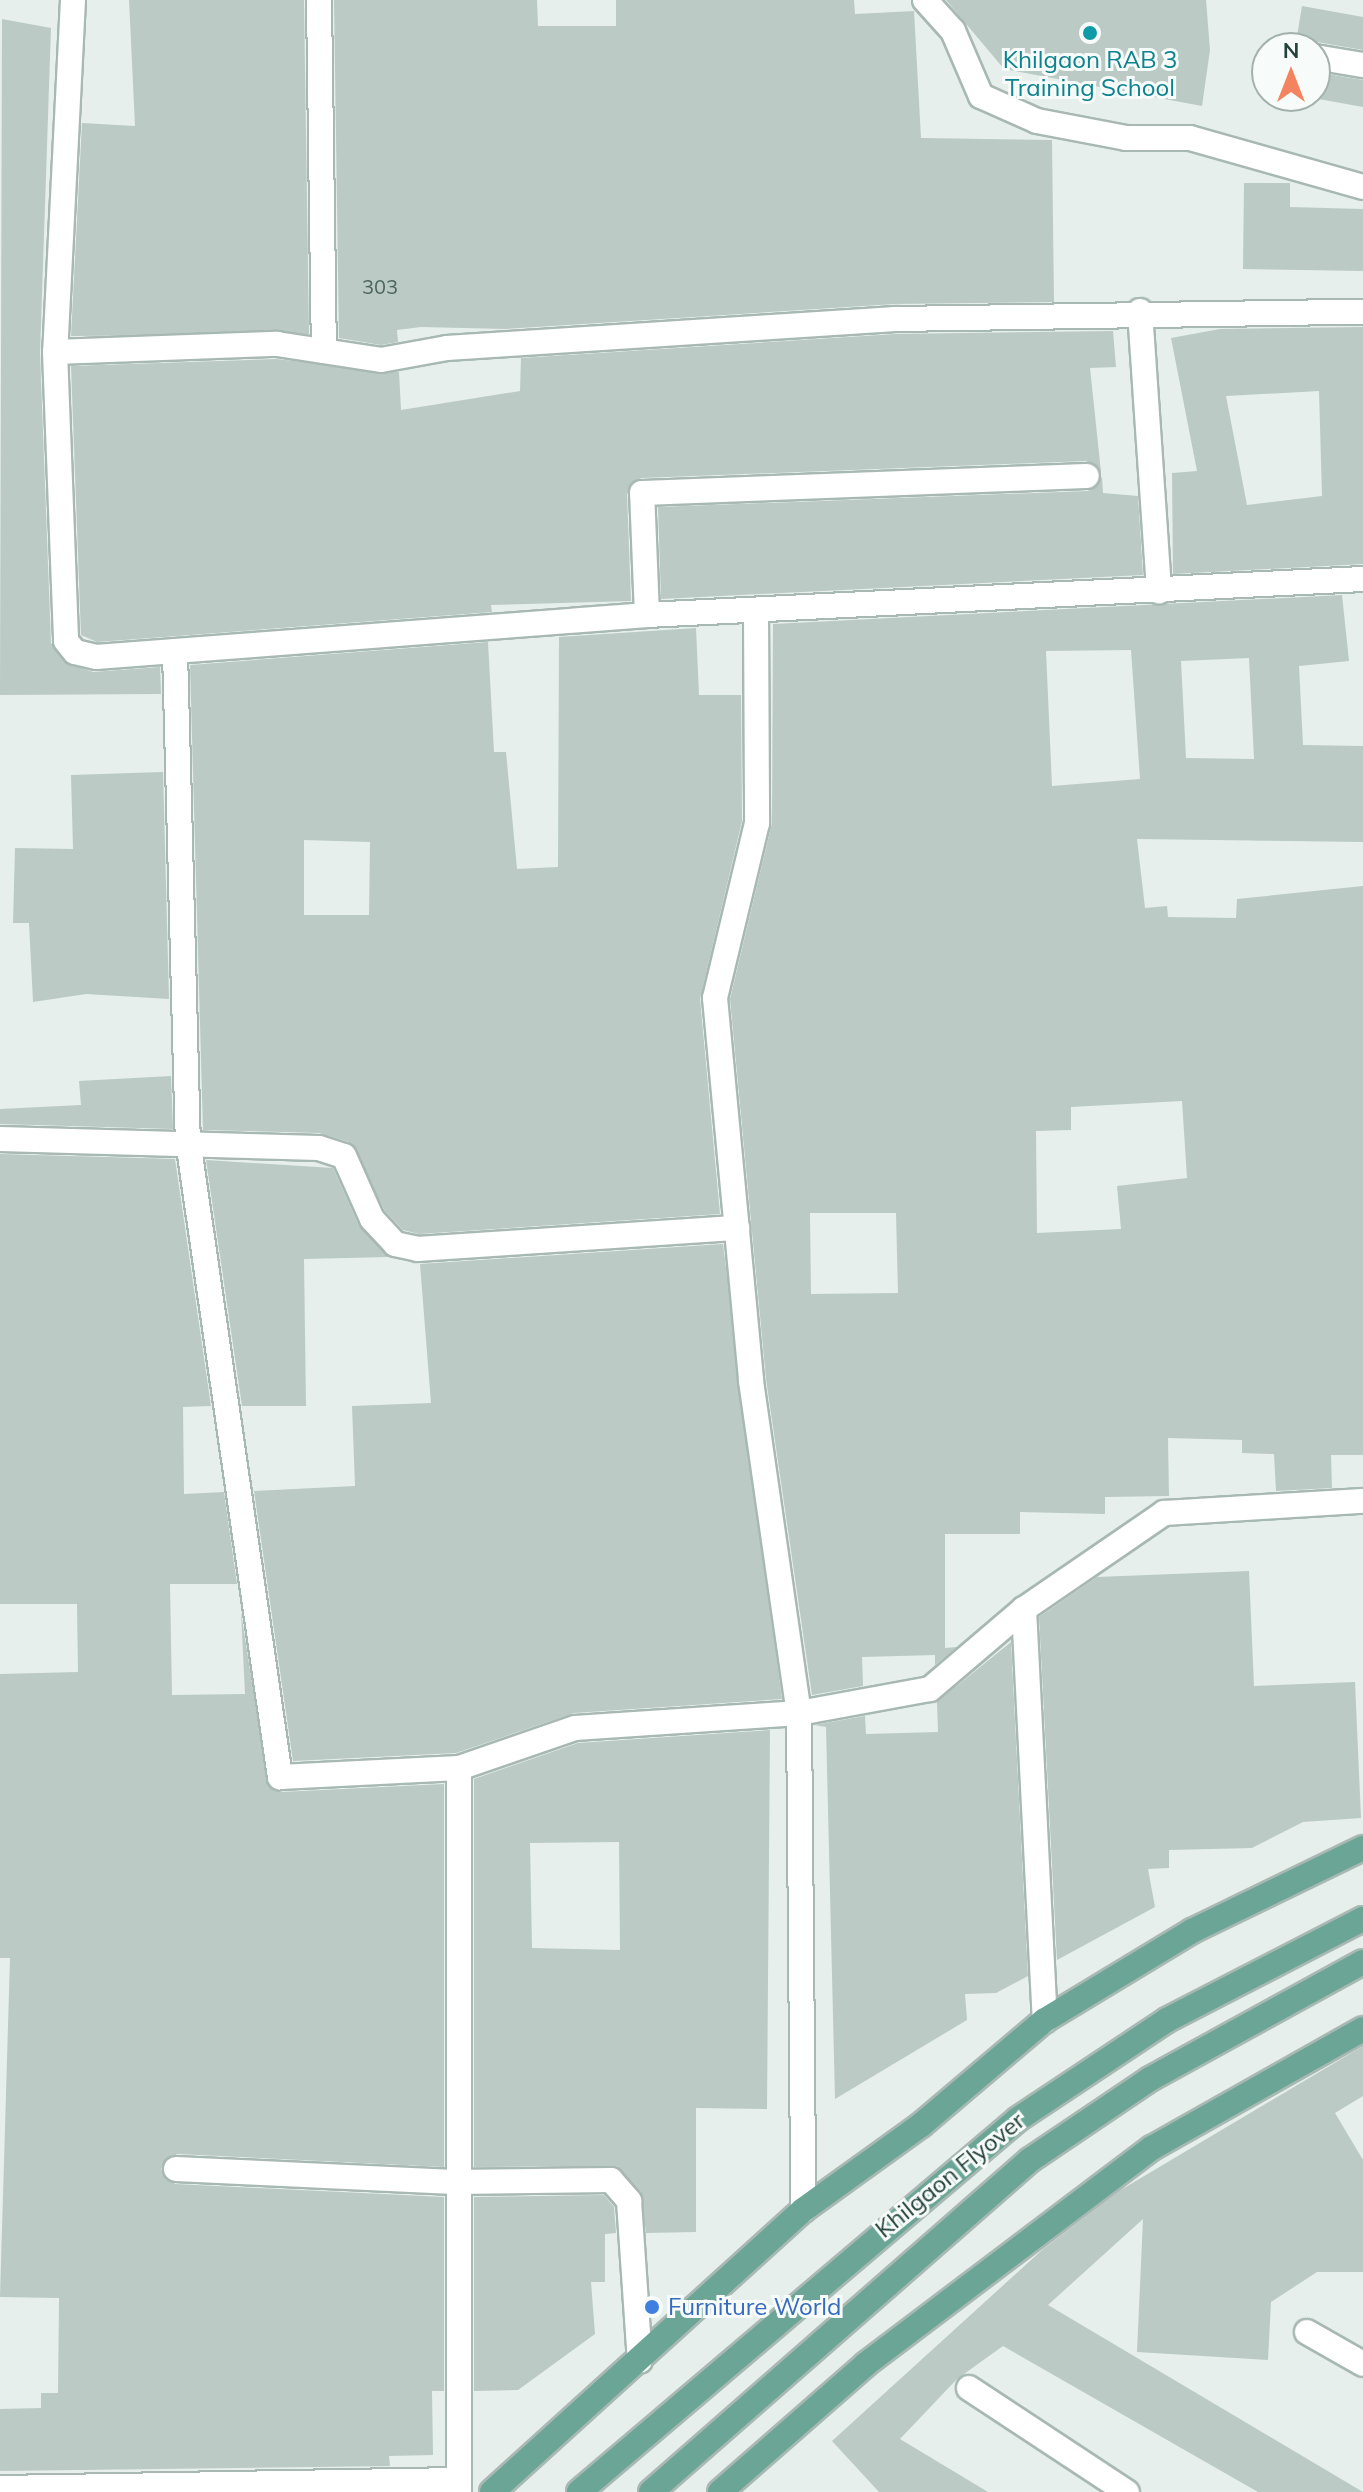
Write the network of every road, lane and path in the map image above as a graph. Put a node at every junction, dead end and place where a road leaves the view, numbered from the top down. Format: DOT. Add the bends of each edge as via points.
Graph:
graph roads {
  1 [pos="73,0"];
  2 [pos="319,0"];
  3 [pos="925,0"];
  4 [pos="1331,60"];
  5 [pos="1363,65"];
  6 [pos="1363,187"];
  7 [pos="1140,311"];
  8 [pos="1363,312"];
  9 [pos="324,351"];
  10 [pos="55,352"];
  11 [pos="1087,476"];
  12 [pos="1363,579"];
  13 [pos="1159,591"];
  14 [pos="756,612"];
  15 [pos="647,615"];
  16 [pos="175,651"];
  17 [pos="0,1139"];
  18 [pos="188,1141"];
  19 [pos="737,1228"];
  20 [pos="1363,1501"];
  21 [pos="1024,1609"];
  22 [pos="799,1713"];
  23 [pos="459,1768"];
  24 [pos="1363,1848"];
  25 [pos="1363,1919"];
  26 [pos="1363,1962"];
  27 [pos="1045,2020"];
  28 [pos="1363,2029"];
  29 [pos="176,2169"];
  30 [pos="454,2182"];
  31 [pos="803,2210"];
  32 [pos="1307,2332"];
  33 [pos="640,2361"];
  34 [pos="1363,2364"];
  35 [pos="969,2388"];
  36 [pos="458,2486"];
  37 [pos="0,2488"];
  38 [pos="492,2492"];
  39 [pos="579,2492"];
  40 [pos="651,2492"];
  41 [pos="720,2492"];
  42 [pos="1127,2492"];
  1 -- 10 [label="street"];
  2 -- 9 [label="street"];
  3 -- 6 [label="street" via="953,31 981,96 1037,121 1126,138 1190,138"];
  4 -- 5 [label="street"];
  7 -- 8 [label="street"];
  7 -- 9 [label="street" via="895,319 447,348 381,360"];
  7 -- 13 [label="street"];
  9 -- 10 [label="street" via="277,344"];
  10 -- 16 [label="street" via="66,641 96,657"];
  11 -- 15 [label="street" via="642,493"];
  12 -- 13 [label="street"];
  13 -- 14 [label="street"];
  14 -- 15 [label="street"];
  14 -- 19 [label="street" via="757,823 715,998"];
  15 -- 16 [label="street"];
  16 -- 18 [label="street"];
  17 -- 18 [label="street"];
  18 -- 19 [label="street" via="319,1148 344,1156 372,1219 395,1244 418,1249"];
  18 -- 23 [label="street" via="280,1777"];
  19 -- 22 [label="street"];
  20 -- 21 [label="street" via="1164,1513"];
  21 -- 22 [label="street" via="930,1689"];
  21 -- 27 [label="street"];
  22 -- 23 [label="street" via="575,1728"];
  22 -- 31 [label="street"];
  23 -- 30 [label="street"];
  24 -- 27 [label="main road" via="1192,1931"];
  25 -- 39 [label="main road, Khilgaon Flyover" via="1167,2020 1018,2119"];
  26 -- 40 [label="main road, Khilgaon Flyover" via="1150,2079 1030,2160"];
  27 -- 31 [label="main road" via="921,2125"];
  28 -- 41 [label="main road" via="1152,2148 866,2364"];
  29 -- 30 [label="street"];
  30 -- 33 [label="street" via="611,2180 624,2187"];
  30 -- 36 [label="street"];
  31 -- 33 [label="main road"];
  32 -- 34 [label="street"];
  33 -- 38 [label="main road"];
  35 -- 42 [label="street"];
  36 -- 37 [label="street"];
}
